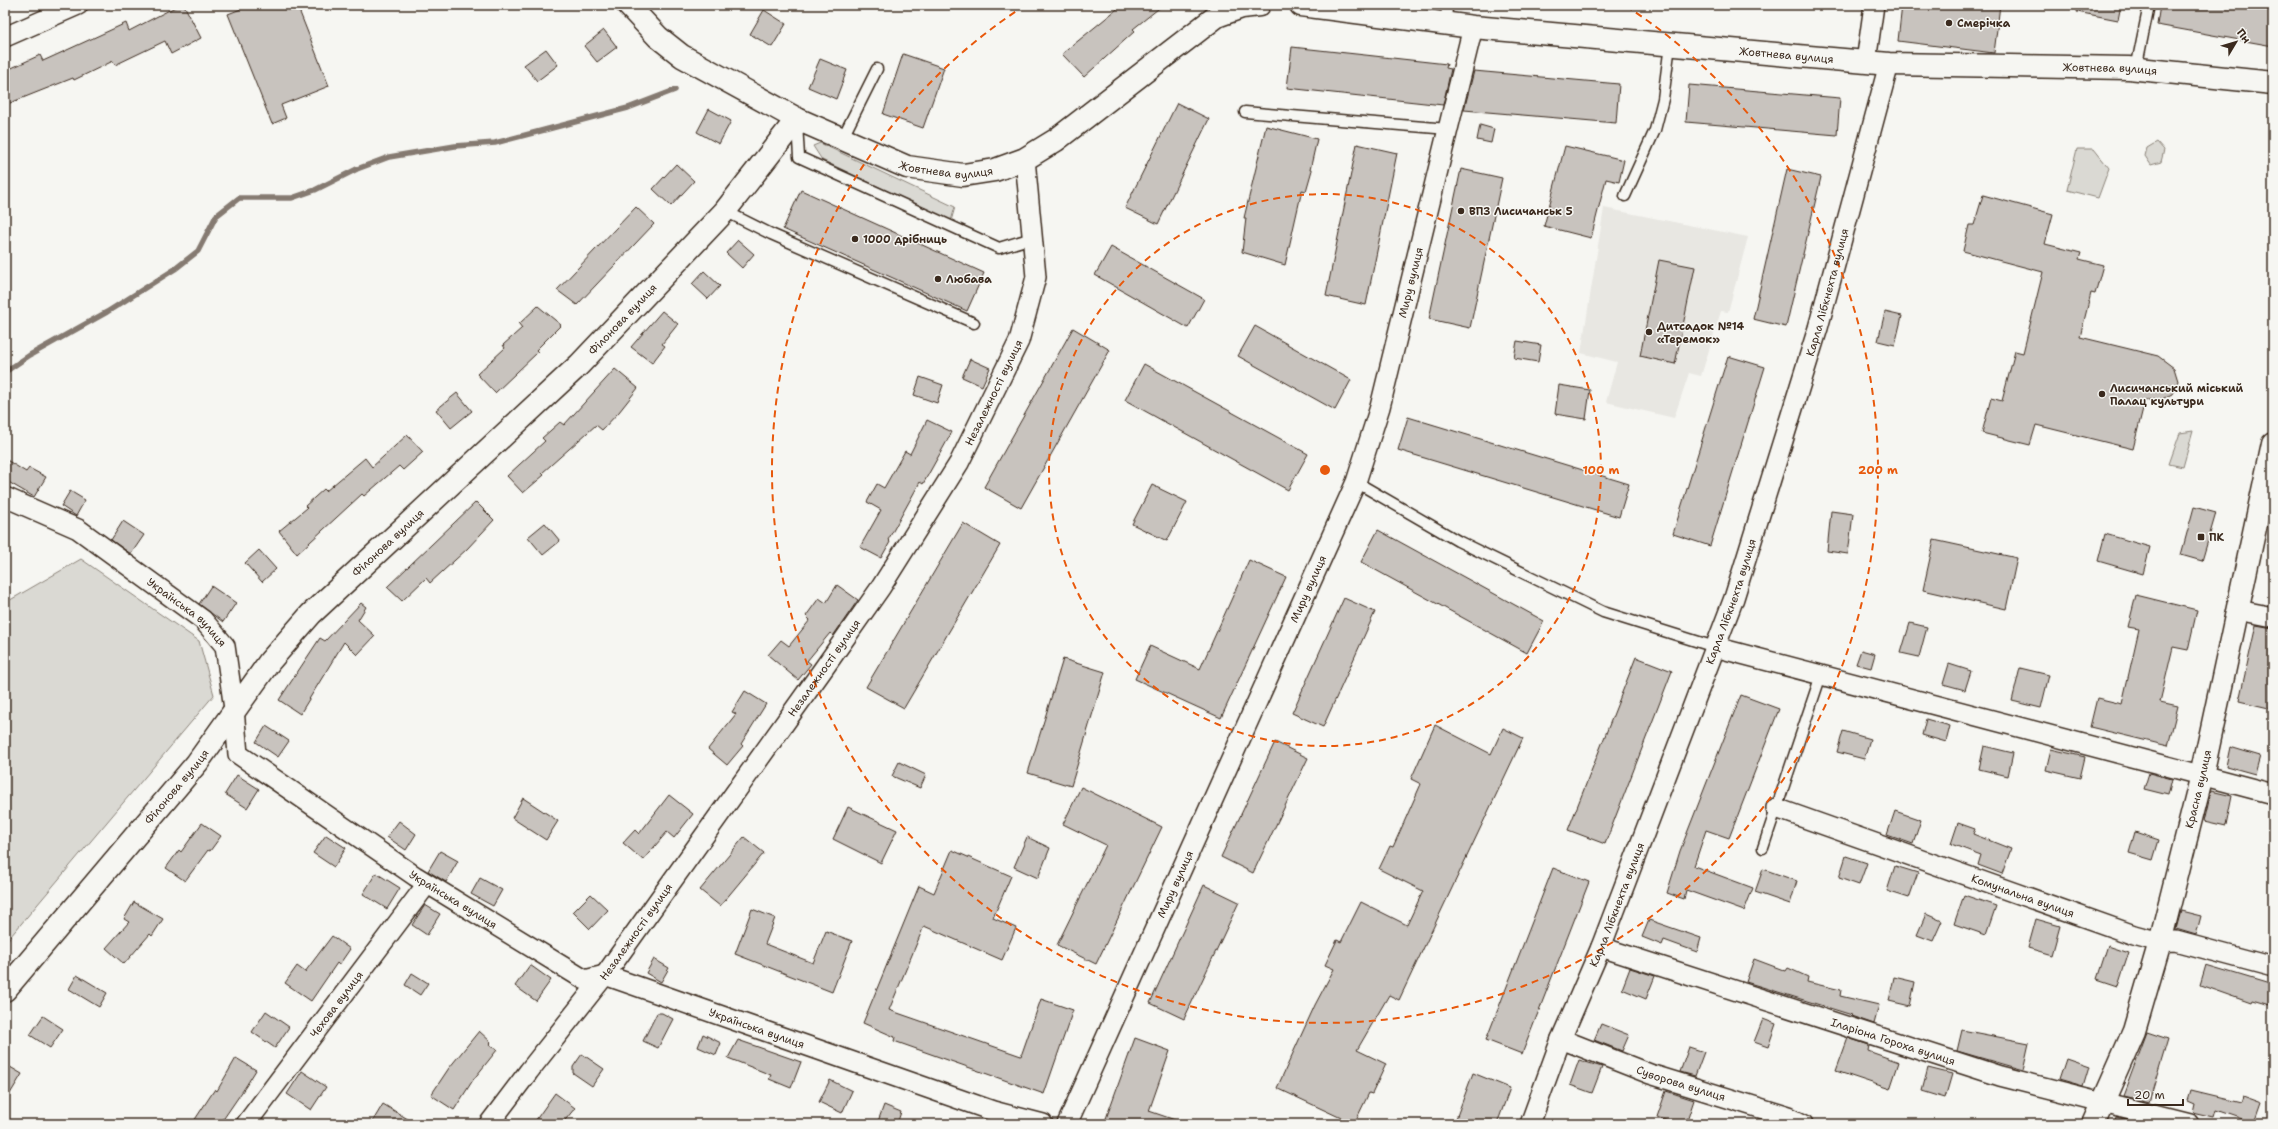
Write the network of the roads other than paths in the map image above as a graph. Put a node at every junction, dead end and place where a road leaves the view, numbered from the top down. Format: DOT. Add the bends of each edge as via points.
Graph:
graph roads {
  1 [pos="78,5"];
  2 [pos="628,5"];
  3 [pos="1258,5"];
  4 [pos="1301,5"];
  5 [pos="1874,5"];
  6 [pos="2149,5"];
  7 [pos="1446,14"];
  8 [pos="1473,27"];
  9 [pos="5,37"];
  10 [pos="1670,45"];
  11 [pos="1866,62"];
  12 [pos="1889,64"];
  13 [pos="877,69"];
  14 [pos="2136,69"];
  15 [pos="2273,83"];
  16 [pos="1245,112"];
  17 [pos="797,119"];
  18 [pos="1448,129"];
  19 [pos="842,139"];
  20 [pos="1024,159"];
  21 [pos="1625,196"];
  22 [pos="725,211"];
  23 [pos="1032,238"];
  24 [pos="974,323"];
  25 [pos="2273,444"];
  26 [pos="1356,482"];
  27 [pos="5,497"];
  28 [pos="2238,610"];
  29 [pos="2273,617"];
  30 [pos="1715,647"];
  31 [pos="1820,675"];
  32 [pos="234,710"];
  33 [pos="2202,775"];
  34 [pos="2273,794"];
  35 [pos="1776,808"];
  36 [pos="1762,848"];
  37 [pos="427,884"];
  38 [pos="2160,942"];
  39 [pos="1601,947"];
  40 [pos="2273,967"];
  41 [pos="605,975"];
  42 [pos="5,990"];
  43 [pos="1562,1039"];
  44 [pos="2102,1103"];
  45 [pos="989,1118"];
  46 [pos="246,1124"];
  47 [pos="489,1124"];
  48 [pos="1043,1124"];
  49 [pos="1067,1124"];
  50 [pos="1530,1124"];
  51 [pos="1802,1124"];
  52 [pos="2092,1124"];
  53 [pos="2189,1124"];
  1 -- 9 [label="street"];
  2 -- 17 [label="main road, Жовтнева вулиця" via="658,37 682,56"];
  3 -- 20 [label="main road, Жовтнева вулиця" via="1242,7 1217,16 1056,140"];
  4 -- 7 [label="main road, Жовтнева вулиця"];
  5 -- 11 [label="street"];
  6 -- 14 [label="lane"];
  7 -- 8 [label="main road, Жовтнева вулиця"];
  8 -- 10 [label="main road, Жовтнева вулиця"];
  8 -- 18 [label="street, Миру вулиця"];
  10 -- 11 [label="main road, Жовтнева вулиця"];
  10 -- 21 [label="lane" via="1663,99 1655,130"];
  11 -- 12 [label="main road, Жовтнева вулиця"];
  12 -- 14 [label="main road, Жовтнева вулиця"];
  12 -- 30 [label="street, Карла Лібкнехта вулиця" via="1818,328 1734,598"];
  13 -- 19 [label="lane"];
  14 -- 15 [label="main road, Жовтнева вулиця"];
  16 -- 18 [label="lane"];
  17 -- 19 [label="main road, Жовтнева вулиця"];
  17 -- 22 [label="main road, Філонова вулиця"];
  17 -- 23 [label="lane" via="799,157 999,248"];
  18 -- 26 [label="street, Миру вулиця" via="1380,407"];
  19 -- 20 [label="main road, Жовтнева вулиця" via="907,168 963,175 994,170"];
  20 -- 23 [label="street, Незалежності вулиця"];
  22 -- 24 [label="lane" via="771,234"];
  22 -- 32 [label="main road, Філонова вулиця" via="579,365 312,614 270,662"];
  23 -- 41 [label="street, Незалежності вулиця" via="1036,277 1019,341 959,463 876,593"];
  25 -- 28 [label="main road, Красна вулиця"];
  26 -- 30 [label="lane" via="1458,541 1603,612"];
  26 -- 49 [label="street, Миру вулиця"];
  27 -- 32 [label="street, Українська вулиця" via="78,529 203,620 225,646"];
  28 -- 29 [label="street"];
  28 -- 33 [label="main road, Красна вулиця"];
  30 -- 31 [label="street"];
  30 -- 39 [label="street, Карла Лібкнехта вулиця"];
  31 -- 33 [label="street"];
  31 -- 35 [label="lane"];
  32 -- 37 [label="street, Українська вулиця" via="238,754"];
  32 -- 42 [label="main road, Філонова вулиця" via="197,763"];
  33 -- 34 [label="street"];
  33 -- 38 [label="main road, Красна вулиця"];
  35 -- 36 [label="lane"];
  35 -- 38 [label="street, Комунальна вулиця"];
  37 -- 41 [label="street, Українська вулиця" via="585,980"];
  37 -- 46 [label="street, Чехова вулиця"];
  38 -- 40 [label="street, Комунальна вулиця" via="2176,941"];
  38 -- 44 [label="main road, Красна вулиця" via="2134,1031"];
  39 -- 43 [label="street, Карла Лібкнехта вулиця"];
  39 -- 44 [label="street, Іларіона Гороха вулиця" via="2000,1076"];
  41 -- 45 [label="street, Українська вулиця"];
  41 -- 47 [label="street, Незалежності вулиця"];
  43 -- 50 [label="street, Карла Лібкнехта вулиця"];
  43 -- 51 [label="street, Суворова вулиця" via="1650,1074 1789,1117"];
  44 -- 52 [label="main road, Красна вулиця"];
  44 -- 53 [label="street, Іларіона Гороха вулиця"];
  45 -- 48 [label="street, Українська вулиця"];
}
